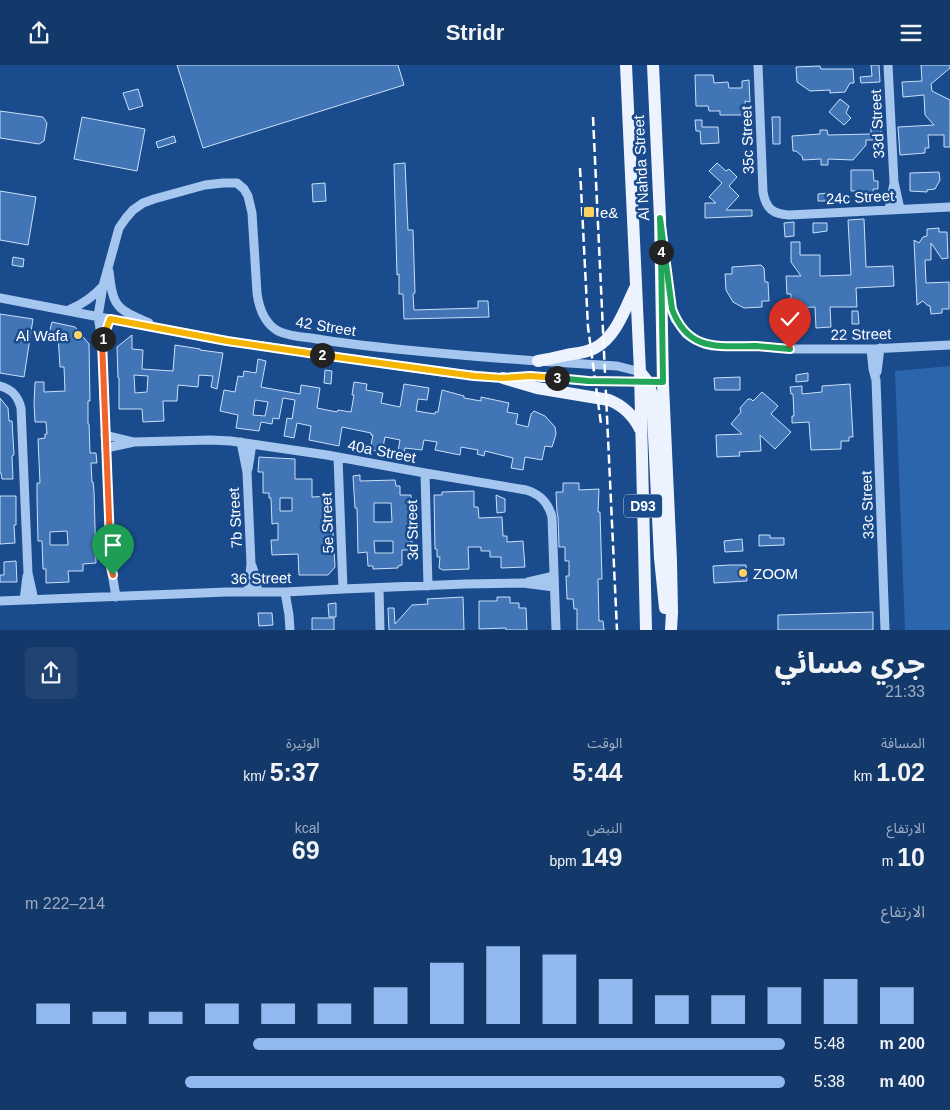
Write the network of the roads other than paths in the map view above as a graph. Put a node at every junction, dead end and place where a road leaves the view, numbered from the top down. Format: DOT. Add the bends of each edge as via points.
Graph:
graph roads {
  1 [pos="626,65"];
  2 [pos="653,65"];
  3 [pos="758,65"];
  4 [pos="888,65"];
  5 [pos="894,183"];
  6 [pos="950,207"];
  7 [pos="889,209"];
  8 [pos="900,209"];
  9 [pos="772,211"];
  10 [pos="660,218"];
  11 [pos="109,266"];
  12 [pos="103,286"];
  13 [pos="636,286"];
  14 [pos="0,298"];
  15 [pos="68,310"];
  16 [pos="98,316"];
  17 [pos="110,319"];
  18 [pos="165,330"];
  19 [pos="102,341"];
  20 [pos="950,345"];
  21 [pos="876,349"];
  22 [pos="538,361"];
  23 [pos="503,378"];
  24 [pos="642,379"];
  25 [pos="663,382"];
  26 [pos="0,385"];
  27 [pos="642,431"];
  28 [pos="105,435"];
  29 [pos="134,442"];
  30 [pos="241,442"];
  31 [pos="252,444"];
  32 [pos="106,448"];
  33 [pos="338,457"];
  34 [pos="247,472"];
  35 [pos="425,473"];
  36 [pos="251,563"];
  37 [pos="28,573"];
  38 [pos="554,576"];
  39 [pos="523,583"];
  40 [pos="428,585"];
  41 [pos="554,587"];
  42 [pos="379,588"];
  43 [pos="343,589"];
  44 [pos="258,591"];
  45 [pos="248,592"];
  46 [pos="290,592"];
  47 [pos="112,597"];
  48 [pos="24,600"];
  49 [pos="34,600"];
  50 [pos="0,601"];
  51 [pos="290,630"];
  52 [pos="380,630"];
  53 [pos="556,630"];
  54 [pos="646,630"];
  55 [pos="670,630"];
  56 [pos="885,630"];
  1 -- 13 [label="main road, Al Nahda Street / D93"];
  2 -- 10 [label="main road, Al Nahda Street / D93"];
  3 -- 9 [label="street, 35c Street" via="763,193"];
  4 -- 5 [label="street, 33d Street"];
  5 -- 7 [label="street, 33d Street"];
  5 -- 8 [label="street, 33d Street"];
  6 -- 8 [label="street, 24c Street"];
  7 -- 8 [label="street, 24c Street"];
  7 -- 9 [label="street, 24c Street" via="789,215"];
  10 -- 21 [label="street, 22 Street" via="672,309 675,319 695,340 714,346"];
  10 -- 25 [label="main road, Al Nahda Street / D93"];
  11 -- 12 [label="street, 42 Street"];
  11 -- 18 [label="street, 42 Street" via="111,293 116,305 127,314"];
  11 -- 22 [label="street, 42 Street" via="120,228 143,203 204,185 237,183 248,196 252,213 259,305 263,316 279,331 348,344"];
  12 -- 15 [label="street" via="93,297"];
  12 -- 16 [label="street, 42 Street"];
  13 -- 22 [label="main road" via="605,341 584,352"];
  13 -- 24 [label="main road, Al Nahda Street / D93"];
  14 -- 15 [label="street, 42 Street"];
  15 -- 16 [label="street, 42 Street"];
  16 -- 17 [label="street, 42 Street"];
  16 -- 19 [label="street"];
  17 -- 18 [label="street, 42 Street"];
  17 -- 19 [label="street"];
  18 -- 23 [label="street, 42 Street" via="343,358"];
  19 -- 28 [label="street"];
  20 -- 21 [label="street, 22 Street"];
  21 -- 56 [label="street, 33c Street"];
  22 -- 24 [label="street, 42 Street" via="617,366 629,369"];
  23 -- 24 [label="street, 42 Street"];
  23 -- 27 [label="main road" via="537,388 609,400 628,411"];
  24 -- 25 [label="street, 42 Street"];
  24 -- 27 [label="main road, Al Nahda Street / D93"];
  24 -- 55 [label="main road" via="650,388 652,402 661,575"];
  25 -- 55 [label="main road, Al Nahda Street / D93" via="671,568"];
  26 -- 37 [label="street" via="17,396 22,408"];
  27 -- 54 [label="main road, Al Nahda Street / D93"];
  28 -- 29 [label="street, 40a Street"];
  28 -- 32 [label="street"];
  29 -- 30 [label="street, 40a Street"];
  29 -- 32 [label="street, 40a Street"];
  30 -- 31 [label="street, 40a Street"];
  30 -- 34 [label="street, 7b Street"];
  31 -- 33 [label="street, 40a Street"];
  31 -- 34 [label="street, 7b Street"];
  32 -- 47 [label="street"];
  33 -- 35 [label="street, 40a Street"];
  33 -- 43 [label="street, 5e Street"];
  34 -- 36 [label="street, 7b Street"];
  35 -- 38 [label="street, 40a Street" via="526,490 540,497 546,502 552,517"];
  35 -- 40 [label="street, 3d Street"];
  36 -- 44 [label="street, 7b Street"];
  36 -- 45 [label="street, 7b Street"];
  37 -- 48 [label="street"];
  37 -- 49 [label="street"];
  38 -- 39 [label="street, 36 Street"];
  38 -- 41 [label="street, 40a Street"];
  39 -- 40 [label="street, 36 Street"];
  39 -- 41 [label="street, 36 Street"];
  40 -- 42 [label="street, 36 Street"];
  41 -- 53 [label="street, 40a Street"];
  42 -- 43 [label="street, 36 Street"];
  42 -- 52 [label="street"];
  43 -- 46 [label="street, 36 Street"];
  44 -- 45 [label="street, 36 Street"];
  44 -- 46 [label="street, 36 Street"];
  45 -- 47 [label="street, 36 Street"];
  46 -- 51 [label="street"];
  47 -- 49 [label="street, 36 Street"];
  48 -- 49 [label="street, 36 Street"];
  48 -- 50 [label="street, 36 Street"];
}
